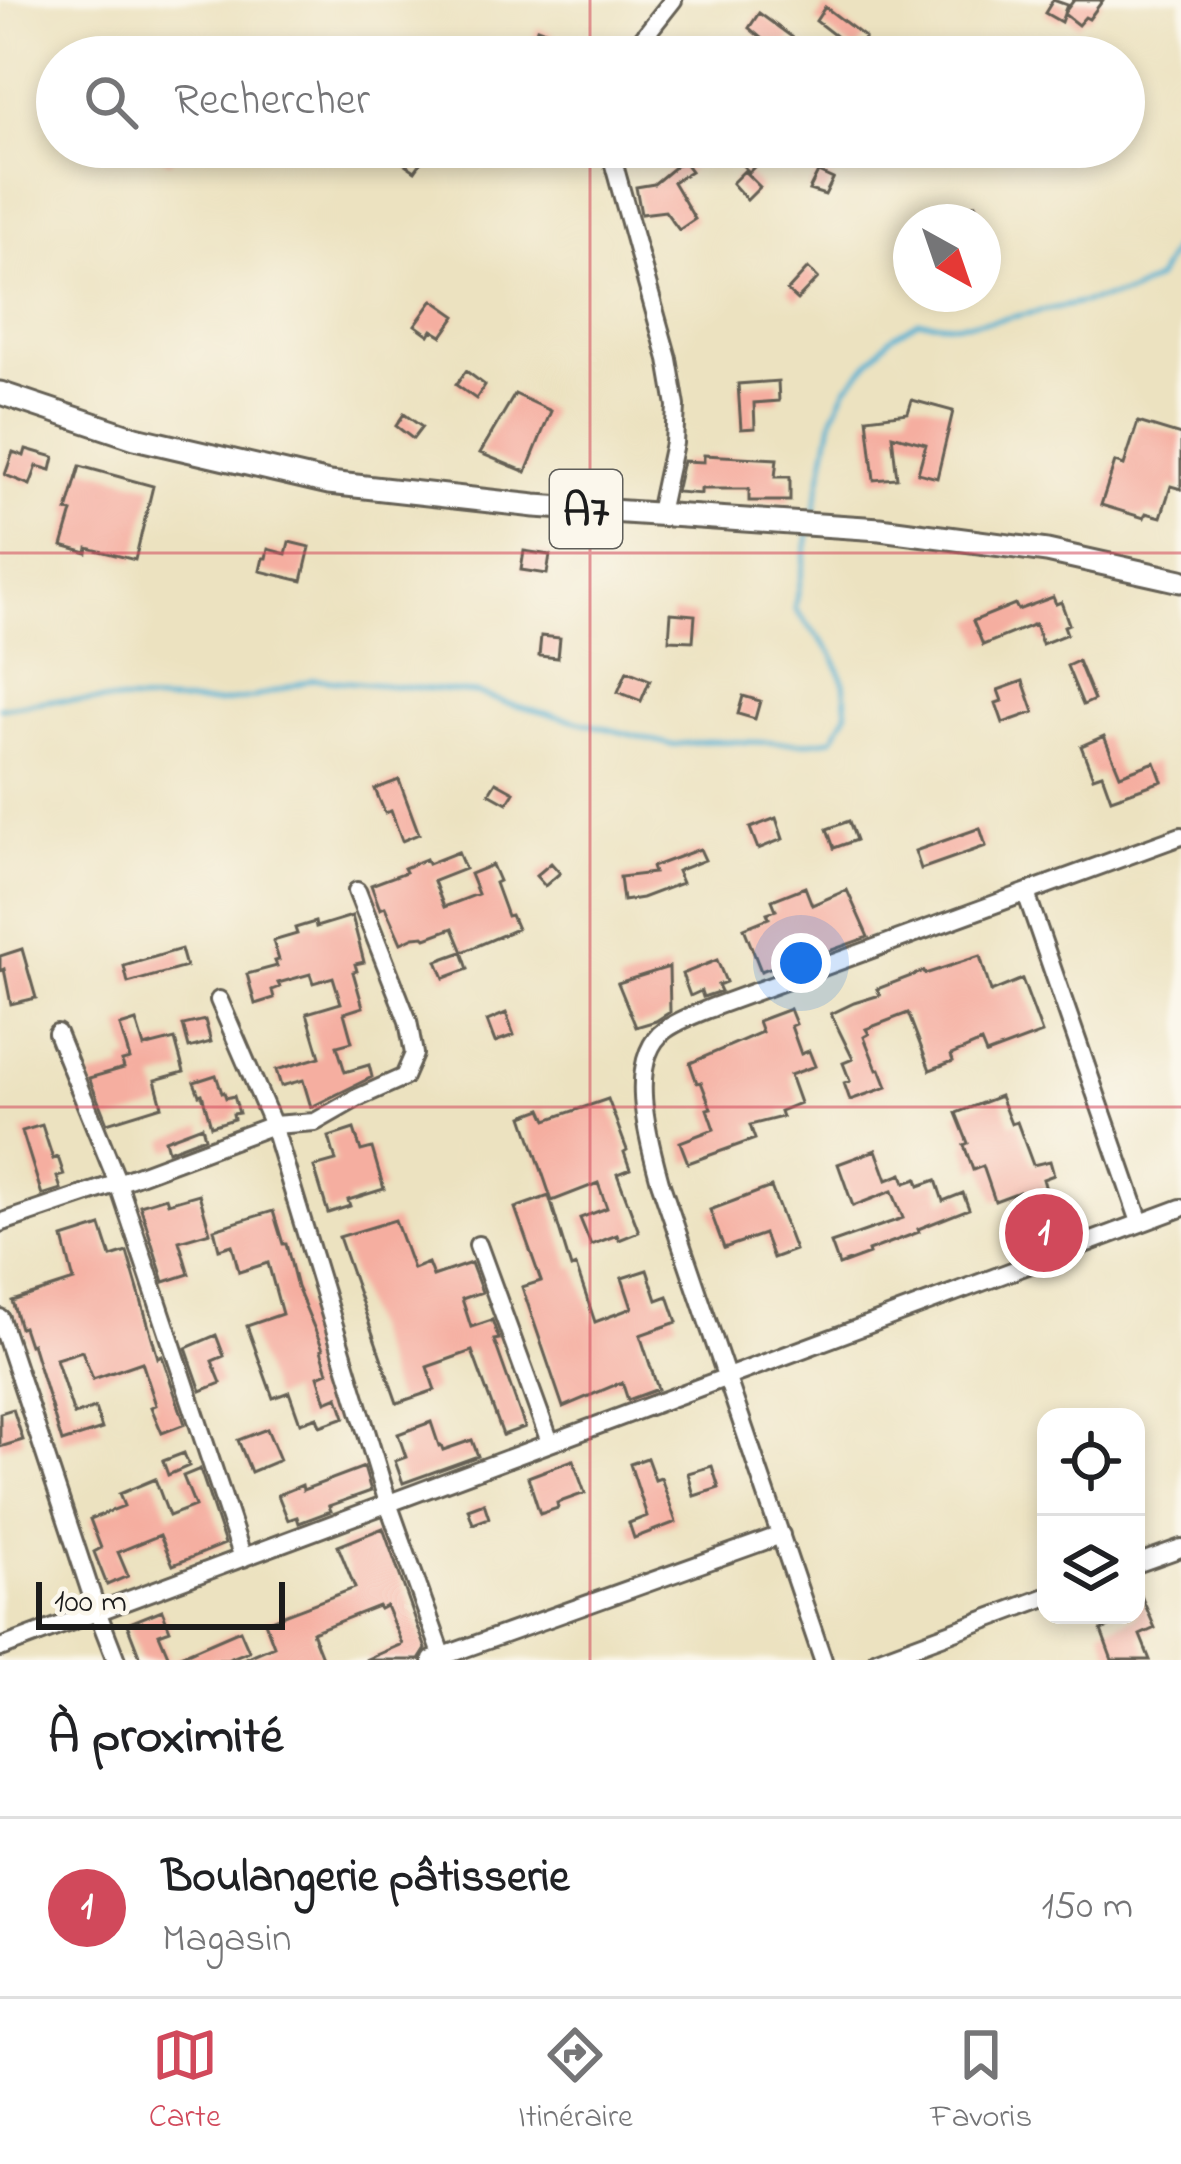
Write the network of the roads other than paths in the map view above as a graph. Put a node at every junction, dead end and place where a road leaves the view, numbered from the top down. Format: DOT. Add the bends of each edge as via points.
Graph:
graph roads {
  1 [pos="673,0"];
  2 [pos="645,36"];
  3 [pos="615,168"];
  4 [pos="0,393"];
  5 [pos="659,514"];
  6 [pos="1181,581"];
  7 [pos="1181,836"];
  8 [pos="357,891"];
  9 [pos="1026,893"];
  10 [pos="219,1000"];
  11 [pos="57,1033"];
  12 [pos="272,1125"];
  13 [pos="118,1183"];
  14 [pos="1181,1208"];
  15 [pos="0,1222"];
  16 [pos="1140,1222"];
  17 [pos="478,1245"];
  18 [pos="0,1318"];
  19 [pos="726,1378"];
  20 [pos="550,1442"];
  21 [pos="388,1504"];
  22 [pos="782,1535"];
  23 [pos="1181,1548"];
  24 [pos="243,1558"];
  25 [pos="1145,1561"];
  26 [pos="1037,1600"];
  27 [pos="97,1611"];
  28 [pos="0,1648"];
  29 [pos="439,1659"];
  30 [pos="116,1660"];
  31 [pos="823,1660"];
  32 [pos="877,1660"];
  1 -- 2 [label="street"];
  3 -- 5 [label="street" via="676,406"];
  4 -- 5 [label="main road, A7" via="135,438 329,483"];
  5 -- 6 [label="main road, A7" via="1047,551"];
  7 -- 9 [label="street"];
  8 -- 12 [label="street" via="414,1054 404,1077 315,1121"];
  9 -- 16 [label="street"];
  9 -- 19 [label="street" via="716,1006 654,1041 643,1071 647,1133"];
  10 -- 12 [label="street"];
  11 -- 13 [label="street"];
  12 -- 13 [label="street"];
  12 -- 21 [label="street"];
  13 -- 15 [label="street"];
  13 -- 24 [label="street"];
  14 -- 16 [label="street"];
  16 -- 19 [label="street"];
  17 -- 20 [label="street"];
  18 -- 27 [label="street"];
  19 -- 20 [label="street"];
  19 -- 22 [label="street"];
  20 -- 21 [label="street"];
  21 -- 24 [label="street"];
  21 -- 29 [label="street"];
  22 -- 29 [label="street"];
  22 -- 31 [label="street"];
  23 -- 25 [label="street"];
  24 -- 27 [label="street"];
  26 -- 32 [label="street"];
  27 -- 28 [label="street"];
  27 -- 30 [label="street"];
}
